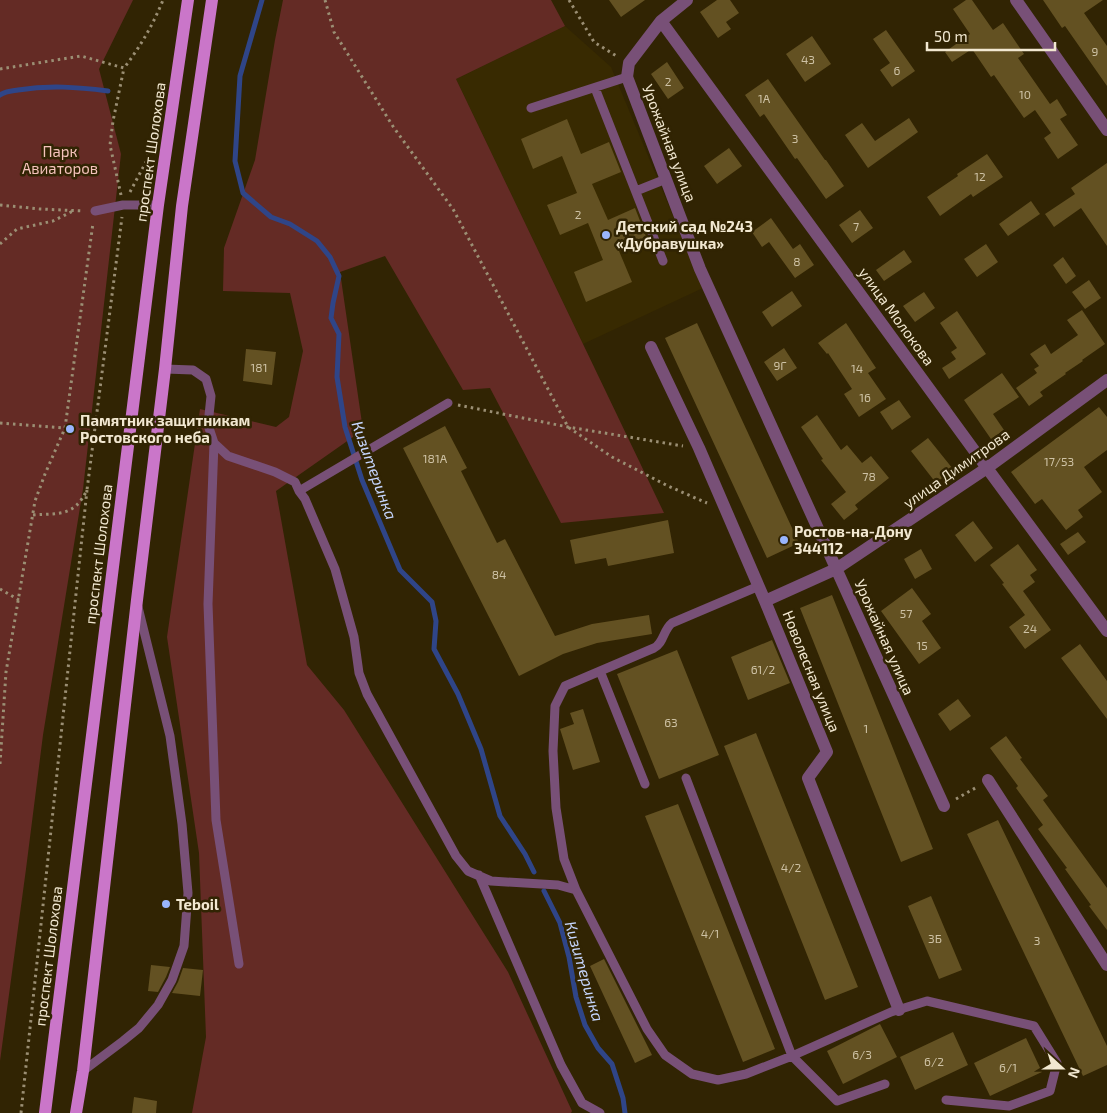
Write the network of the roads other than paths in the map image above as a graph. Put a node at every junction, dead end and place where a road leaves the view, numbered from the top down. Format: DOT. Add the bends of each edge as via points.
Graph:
graph roads {
  1 [pos="188,0"];
  2 [pos="212,0"];
  3 [pos="687,0"];
  4 [pos="1016,0"];
  5 [pos="661,21"];
  6 [pos="628,77"];
  7 [pos="595,88"];
  8 [pos="531,108"];
  9 [pos="1107,130"];
  10 [pos="666,179"];
  11 [pos="636,191"];
  12 [pos="158,205"];
  13 [pos="94,211"];
  14 [pos="663,261"];
  15 [pos="651,346"];
  16 [pos="165,369"];
  17 [pos="1107,380"];
  18 [pos="448,402"];
  19 [pos="214,443"];
  20 [pos="987,468"];
  21 [pos="299,491"];
  22 [pos="836,569"];
  23 [pos="759,586"];
  24 [pos="137,600"];
  25 [pos="765,601"];
  26 [pos="1107,631"];
  27 [pos="647,651"];
  28 [pos="650,661"];
  29 [pos="600,671"];
  30 [pos="686,778"];
  31 [pos="988,780"];
  32 [pos="645,784"];
  33 [pos="944,806"];
  34 [pos="478,876"];
  35 [pos="576,890"];
  36 [pos="239,964"];
  37 [pos="1107,965"];
  38 [pos="899,1010"];
  39 [pos="792,1056"];
  40 [pos="83,1071"];
  41 [pos="885,1084"];
  42 [pos="946,1100"];
  43 [pos="45,1113"];
  44 [pos="76,1113"];
  45 [pos="600,1113"];
  1 -- 12 [label="main road, проспект Шолохова"];
  2 -- 16 [label="main road" via="182,206"];
  3 -- 5 [label="street"];
  4 -- 9 [label="street"];
  5 -- 6 [label="street, Урожайная улица" via="630,64"];
  5 -- 20 [label="street, улица Молокова"];
  6 -- 7 [label="lane"];
  6 -- 10 [label="street, Урожайная улица"];
  7 -- 8 [label="lane"];
  7 -- 11 [label="lane"];
  10 -- 11 [label="lane"];
  10 -- 22 [label="street, Урожайная улица" via="700,269"];
  11 -- 14 [label="lane"];
  12 -- 13 [label="lane" via="123,205"];
  12 -- 43 [label="main road, проспект Шолохова"];
  15 -- 23 [label="street, Новолесная улица"];
  16 -- 19 [label="lane" via="193,370 206,379 211,396 208,425"];
  16 -- 24 [label="main road"];
  17 -- 20 [label="street, улица Димитрова"];
  18 -- 21 [label="lane"];
  19 -- 21 [label="lane" via="228,456 295,482"];
  19 -- 36 [label="lane" via="208,604 216,820"];
  20 -- 22 [label="street, улица Димитрова"];
  20 -- 26 [label="street, улица Молокова"];
  21 -- 34 [label="lane" via="335,568 367,694 456,856 468,871"];
  22 -- 25 [label="street, улица Димитрова"];
  22 -- 33 [label="street, Урожайная улица"];
  23 -- 25 [label="street, Новолесная улица"];
  23 -- 27 [label="lane" via="672,623 658,646"];
  24 -- 40 [label="main road"];
  24 -- 40 [label="lane" via="170,736 188,893 184,946 172,980 158,1005 139,1028"];
  25 -- 38 [label="street, Новолесная улица" via="827,752 808,778"];
  27 -- 28 [label="lane"];
  27 -- 29 [label="lane"];
  29 -- 32 [label="lane"];
  29 -- 35 [label="lane" via="565,686 555,706 556,808 564,859"];
  30 -- 39 [label="lane"];
  31 -- 37 [label="street"];
  34 -- 35 [label="lane" via="491,881 558,885"];
  34 -- 45 [label="lane" via="561,1065 582,1103"];
  35 -- 39 [label="lane" via="647,1029 665,1055 692,1074 718,1080 746,1074"];
  38 -- 39 [label="lane"];
  38 -- 42 [label="lane" via="927,1001 1034,1026 1057,1063 1050,1091 1010,1106"];
  39 -- 41 [label="lane" via="837,1101"];
  40 -- 44 [label="main road"];
}
